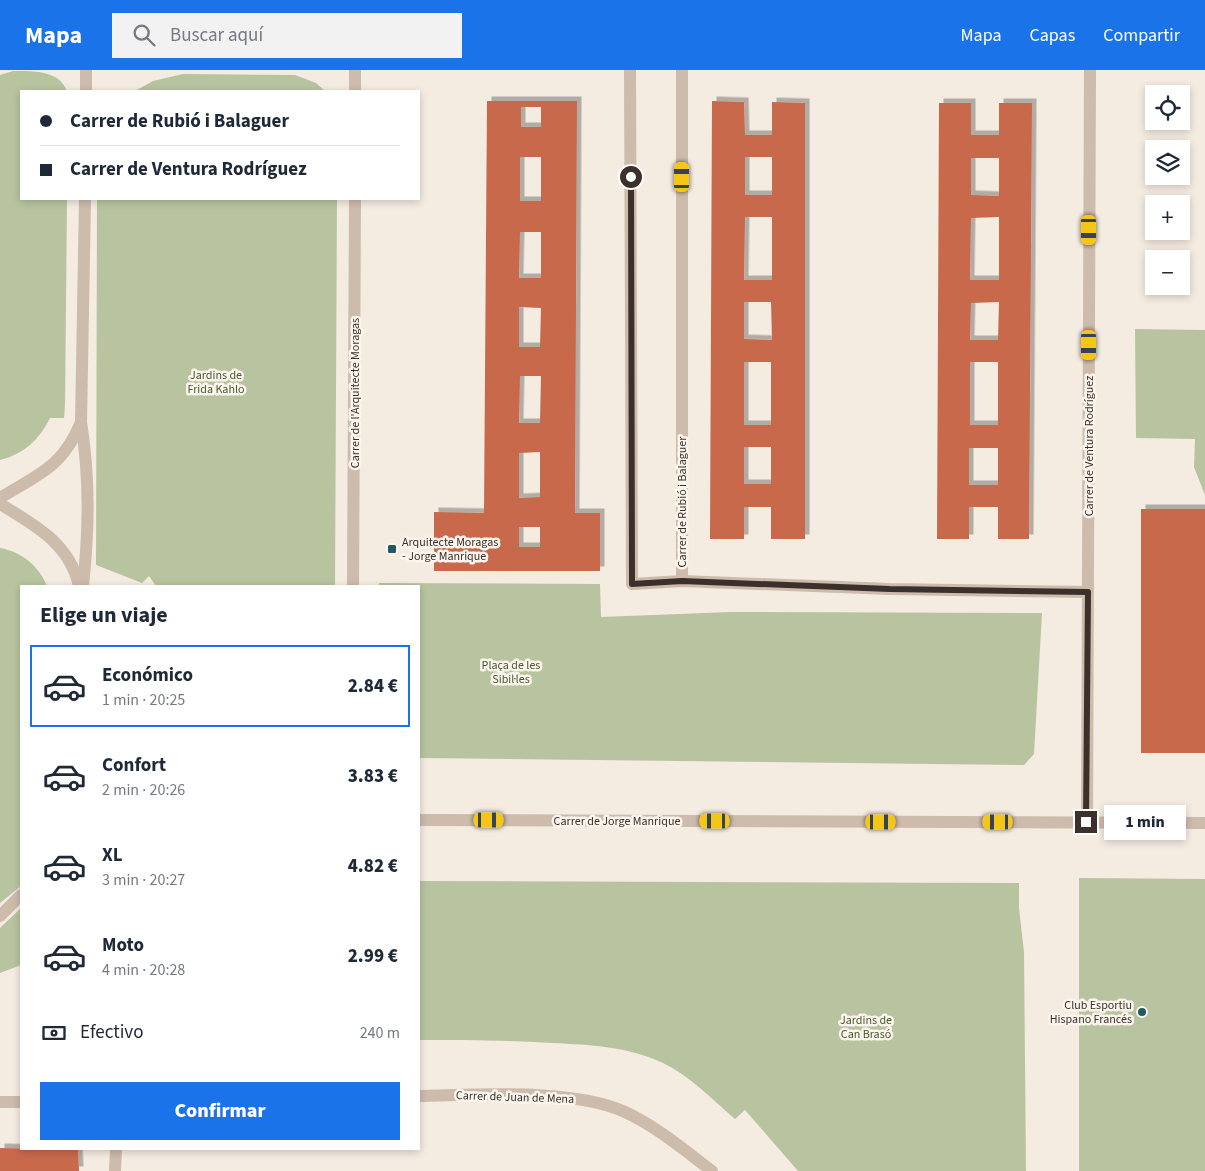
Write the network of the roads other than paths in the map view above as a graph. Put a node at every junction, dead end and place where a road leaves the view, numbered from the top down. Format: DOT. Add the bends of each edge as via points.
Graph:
graph roads {
  1 [pos="86,70"];
  2 [pos="355,70"];
  3 [pos="630,70"];
  4 [pos="682,70"];
  5 [pos="1090,70"];
  6 [pos="86,90"];
  7 [pos="355,90"];
  8 [pos="85,200"];
  9 [pos="355,200"];
  10 [pos="81,422"];
  11 [pos="0,498"];
  12 [pos="0,504"];
  13 [pos="682,581"];
  14 [pos="79,585"];
  15 [pos="83,585"];
  16 [pos="353,585"];
  17 [pos="1088,592"];
  18 [pos="420,820"];
  19 [pos="1086,822"];
  20 [pos="1205,823"];
  21 [pos="20,896"];
  22 [pos="0,916"];
  23 [pos="420,1096"];
  24 [pos="0,1102"];
  25 [pos="20,1102"];
  26 [pos="116,1150"];
  27 [pos="116,1171"];
  28 [pos="712,1171"];
  1 -- 6 [label="street"];
  2 -- 7 [label="street"];
  3 -- 13 [label="street, Carrer de Rubió i Balaguer" via="632,584"];
  4 -- 13 [label="street, Carrer de Rubió i Balaguer"];
  5 -- 17 [label="street, Carrer de Ventura Rodríguez"];
  8 -- 10 [label="street"];
  9 -- 16 [label="street, Carrer de l'Arquitecte Moragas"];
  10 -- 11 [label="street" via="76,436 58,461 46,472"];
  10 -- 15 [label="street" via="89,490"];
  12 -- 14 [label="street" via="44,531 58,545 70,561"];
  13 -- 17 [label="street"];
  17 -- 19 [label="street, Carrer de Ventura Rodríguez"];
  18 -- 19 [label="street, Carrer de Jorge Manrique"];
  19 -- 20 [label="street, Carrer de Jorge Manrique"];
  21 -- 22 [label="street"];
  23 -- 28 [label="street, Carrer de Juan de Mena" via="504,1095 588,1100 653,1126"];
  24 -- 25 [label="street"];
  26 -- 27 [label="street"];
}
